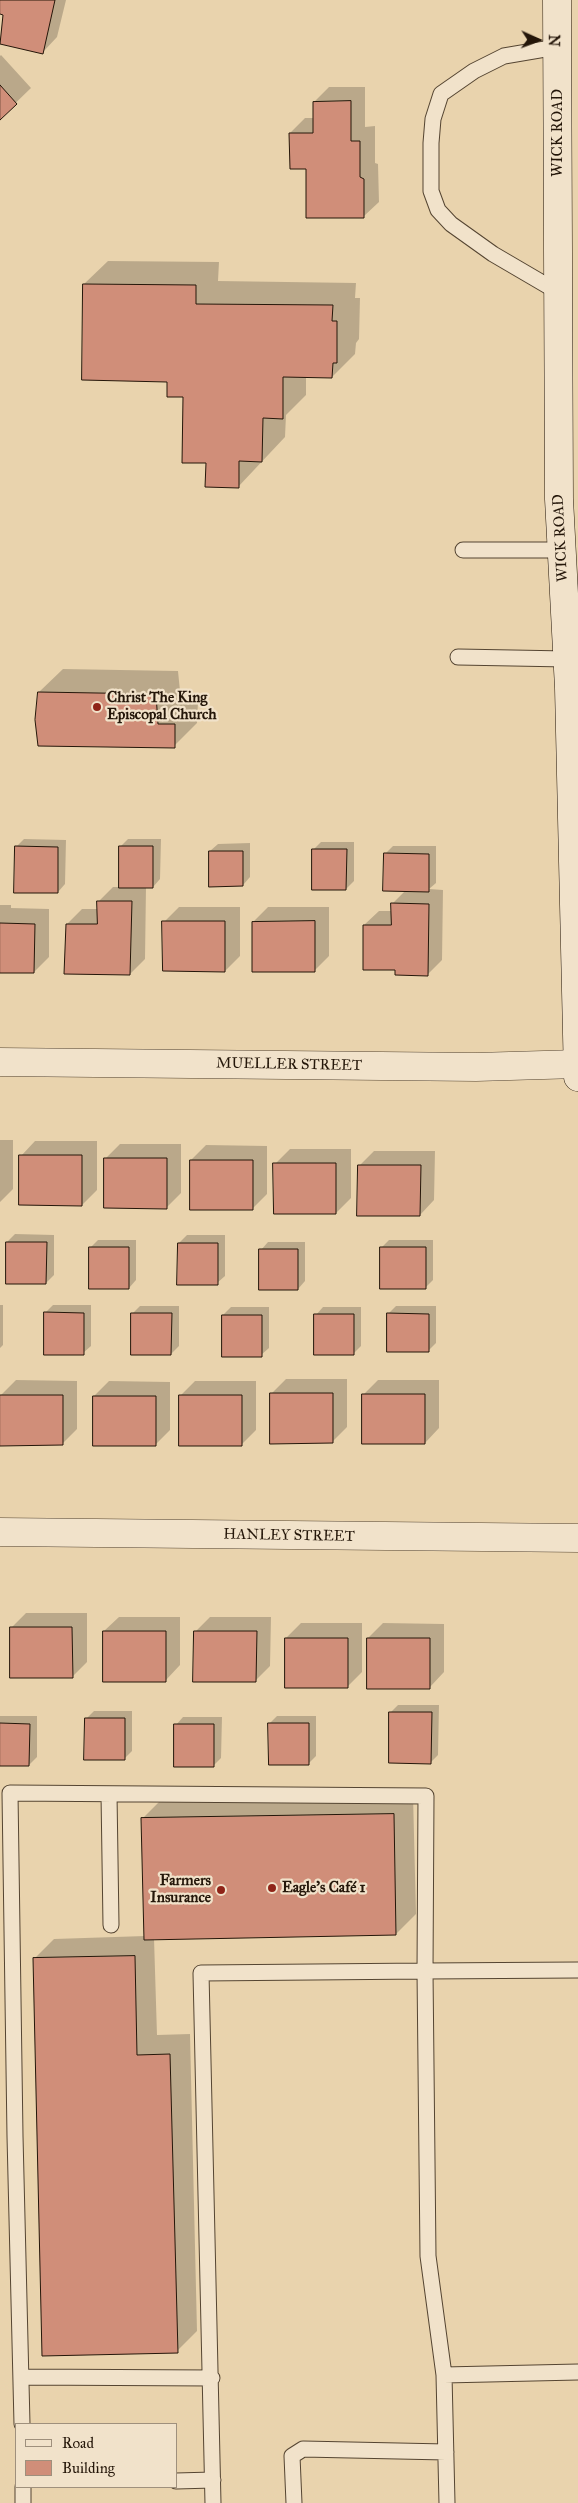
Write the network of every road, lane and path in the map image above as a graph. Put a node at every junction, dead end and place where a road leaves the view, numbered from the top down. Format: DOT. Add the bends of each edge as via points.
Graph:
graph roads {
  1 [pos="557,0"];
  2 [pos="557,47"];
  3 [pos="558,292"];
  4 [pos="463,550"];
  5 [pos="562,550"];
  6 [pos="571,607"];
  7 [pos="458,657"];
  8 [pos="567,659"];
  9 [pos="0,1062"];
  10 [pos="578,1064"];
  11 [pos="578,1077"];
  12 [pos="0,1532"];
  13 [pos="578,1538"];
  14 [pos="109,1794"];
  15 [pos="111,1925"];
  16 [pos="578,1970"];
  17 [pos="425,1971"];
  18 [pos="578,2372"];
  19 [pos="444,2375"];
  20 [pos="21,2377"];
  21 [pos="212,2378"];
  22 [pos="22,2423"];
  23 [pos="446,2452"];
  24 [pos="213,2480"];
  25 [pos="178,2481"];
  26 [pos="23,2488"];
  27 [pos="23,2503"];
  28 [pos="214,2503"];
  29 [pos="294,2503"];
  30 [pos="447,2503"];
  1 -- 2 [label="street, WICK ROAD"];
  2 -- 3 [label="street, WICK ROAD"];
  2 -- 3 [label="lane" via="504,56 474,71 442,94 433,119 430,143 431,191 438,210 451,224 493,254"];
  3 -- 5 [label="street, WICK ROAD"];
  4 -- 5 [label="lane"];
  5 -- 6 [label="street, WICK ROAD"];
  6 -- 8 [label="street, WICK ROAD"];
  7 -- 8 [label="lane"];
  8 -- 10 [label="street, WICK ROAD"];
  9 -- 10 [label="street, MUELLER STREET" via="476,1067"];
  10 -- 11 [label="street, WICK ROAD"];
  12 -- 13 [label="street, HANLEY STREET"];
  14 -- 15 [label="lane"];
  14 -- 17 [label="lane" via="426,1796"];
  14 -- 20 [label="lane" via="10,1793"];
  16 -- 17 [label="lane"];
  17 -- 19 [label="lane" via="428,2256"];
  17 -- 21 [label="lane" via="201,1973"];
  18 -- 19 [label="lane"];
  19 -- 23 [label="lane"];
  20 -- 21 [label="lane"];
  20 -- 22 [label="lane"];
  21 -- 24 [label="lane"];
  23 -- 29 [label="lane" via="303,2448 292,2456"];
  23 -- 30 [label="lane"];
  24 -- 25 [label="lane"];
  24 -- 28 [label="lane"];
  26 -- 27 [label="lane"];
}
